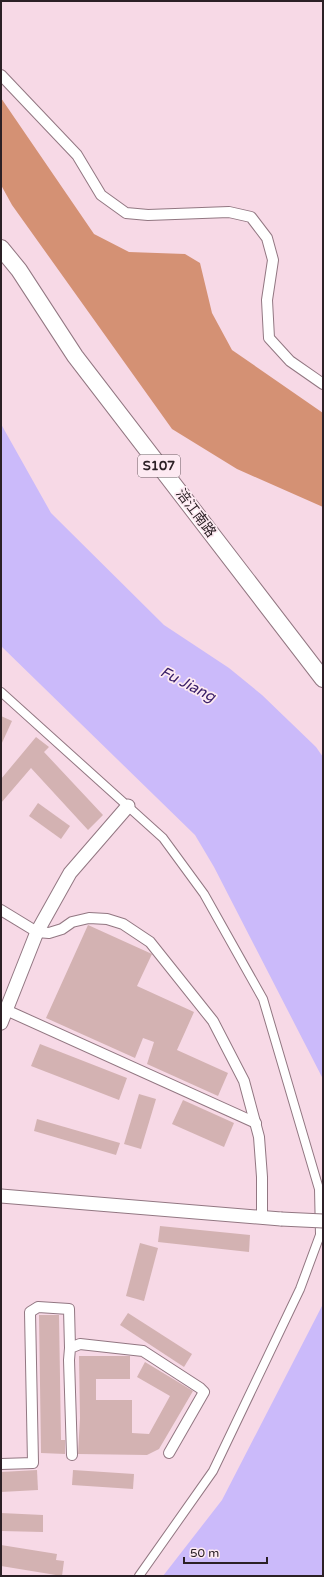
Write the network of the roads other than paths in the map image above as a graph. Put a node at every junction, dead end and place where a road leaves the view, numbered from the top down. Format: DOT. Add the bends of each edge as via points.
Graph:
graph roads {
  1 [pos="1,75"];
  2 [pos="1,248"];
  3 [pos="323,384"];
  4 [pos="323,679"];
  5 [pos="1,692"];
  6 [pos="128,806"];
  7 [pos="1,910"];
  8 [pos="36,932"];
  9 [pos="6,1010"];
  10 [pos="1,1023"];
  11 [pos="256,1123"];
  12 [pos="1,1196"];
  13 [pos="262,1217"];
  14 [pos="323,1221"];
  15 [pos="70,1348"];
  16 [pos="169,1453"];
  17 [pos="72,1455"];
  18 [pos="1,1464"];
  19 [pos="139,1576"];
  1 -- 3 [label="street" via="77,155 101,195 126,213 148,215 229,212 251,217 267,238 273,260 267,300 269,338 290,361"];
  2 -- 4 [label="main road, 涪江南路 / S107" via="19,270 75,356"];
  5 -- 6 [label="street"];
  6 -- 8 [label="street" via="70,873"];
  6 -- 19 [label="street" via="163,838 204,894 263,999 319,1189 320,1220 320,1235 300,1289 213,1471"];
  7 -- 8 [label="street"];
  8 -- 9 [label="street"];
  8 -- 11 [label="street" via="49,933 62,929 72,922 89,918 107,918 123,924 150,942 213,1020 244,1081"];
  9 -- 10 [label="street"];
  9 -- 11 [label="street"];
  11 -- 13 [label="street" via="262,1177"];
  12 -- 13 [label="street"];
  13 -- 14 [label="street, bridge"];
  15 -- 16 [label="street" via="80,1344 143,1351 204,1392"];
  15 -- 17 [label="street"];
  15 -- 18 [label="street" via="69,1309 38,1307 30,1312 34,1463"];
}
